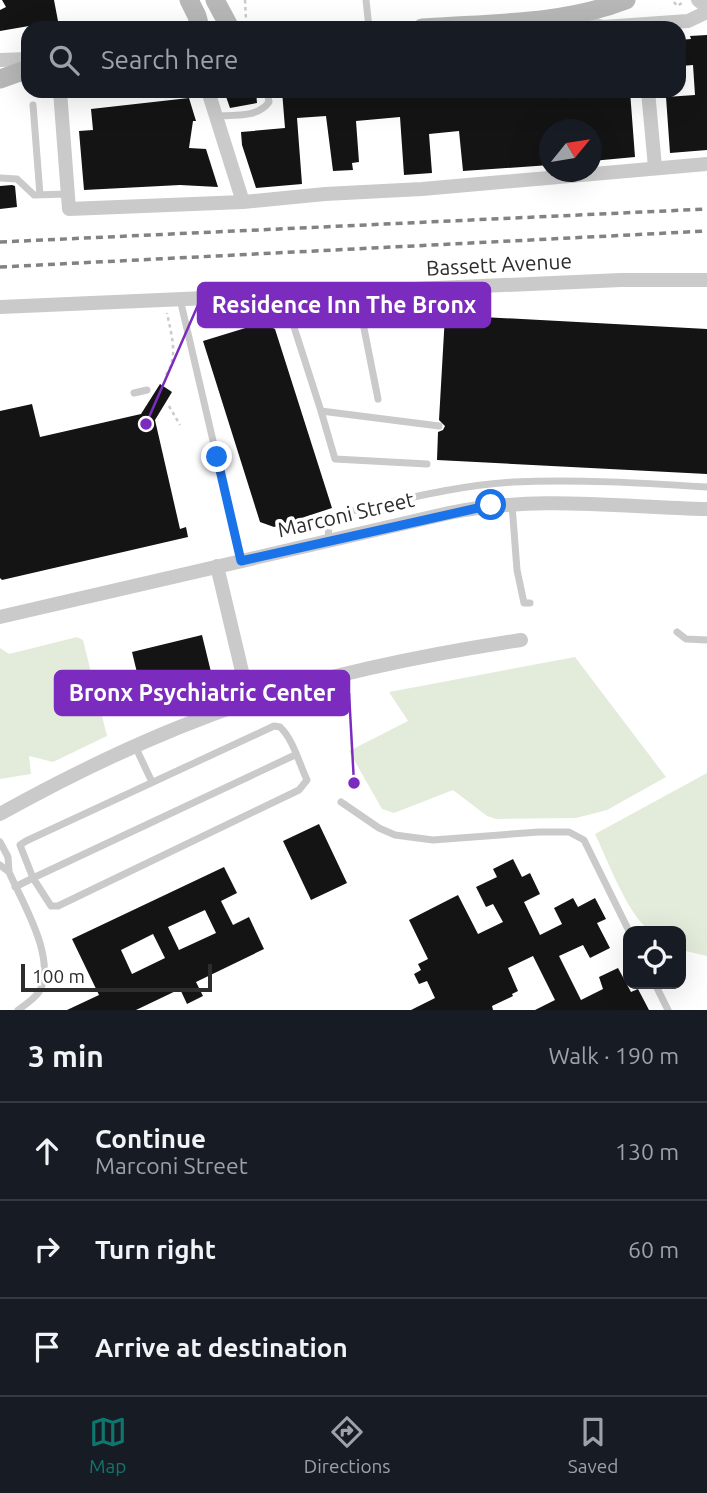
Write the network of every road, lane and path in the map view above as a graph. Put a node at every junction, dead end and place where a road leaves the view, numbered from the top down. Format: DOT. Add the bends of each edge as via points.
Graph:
graph roads {
  1 [pos="189,0"];
  2 [pos="215,0"];
  3 [pos="245,0"];
  4 [pos="366,0"];
  5 [pos="626,0"];
  6 [pos="698,0"];
  7 [pos="674,2"];
  8 [pos="681,3"];
  9 [pos="707,9"];
  10 [pos="566,13"];
  11 [pos="198,21"];
  12 [pos="235,21"];
  13 [pos="239,21"];
  14 [pos="368,21"];
  15 [pos="489,21"];
  16 [pos="587,21"];
  17 [pos="686,21"];
  18 [pos="0,60"];
  19 [pos="21,60"];
  20 [pos="21,72"];
  21 [pos="0,79"];
  22 [pos="61,98"];
  23 [pos="210,98"];
  24 [pos="268,98"];
  25 [pos="649,98"];
  26 [pos="33,106"];
  27 [pos="216,116"];
  28 [pos="707,164"];
  29 [pos="655,167"];
  30 [pos="0,178"];
  31 [pos="40,195"];
  32 [pos="68,201"];
  33 [pos="243,202"];
  34 [pos="707,280"];
  35 [pos="358,293"];
  36 [pos="284,296"];
  37 [pos="180,299"];
  38 [pos="164,300"];
  39 [pos="0,307"];
  40 [pos="166,375"];
  41 [pos="147,390"];
  42 [pos="134,393"];
  43 [pos="378,399"];
  44 [pos="169,406"];
  45 [pos="321,411"];
  46 [pos="180,425"];
  47 [pos="439,426"];
  48 [pos="427,464"];
  49 [pos="707,487"];
  50 [pos="512,503"];
  51 [pos="707,509"];
  52 [pos="328,541"];
  53 [pos="241,561"];
  54 [pos="217,566"];
  55 [pos="530,603"];
  56 [pos="0,617"];
  57 [pos="677,632"];
  58 [pos="521,640"];
  59 [pos="707,640"];
  60 [pos="249,701"];
  61 [pos="135,746"];
  62 [pos="295,755"];
  63 [pos="152,782"];
  64 [pos="341,802"];
  65 [pos="0,814"];
  66 [pos="0,842"];
  67 [pos="0,865"];
  68 [pos="9,872"];
  69 [pos="33,878"];
  70 [pos="15,887"];
  71 [pos="627,926"];
  72 [pos="658,989"];
  73 [pos="18,1010"];
  74 [pos="668,1010"];
  1 -- 11 [label="main road"];
  2 -- 12 [label="main road"];
  3 -- 13 [label="path"];
  4 -- 14 [label="lane"];
  5 -- 10 [label="main road" via="600,10"];
  6 -- 9 [label="street"];
  7 -- 8 [label="path" via="677,6"];
  9 -- 17 [label="street"];
  10 -- 15 [label="main road"];
  10 -- 16 [label="street"];
  18 -- 19 [label="street"];
  20 -- 21 [label="main road"];
  22 -- 32 [label="street"];
  23 -- 27 [label="street"];
  24 -- 27 [label="lane" via="264,109 256,113"];
  25 -- 29 [label="street"];
  26 -- 31 [label="lane"];
  27 -- 33 [label="street"];
  28 -- 29 [label="street"];
  29 -- 33 [label="street"];
  30 -- 31 [label="lane" via="17,178 34,195"];
  31 -- 32 [label="lane"];
  32 -- 33 [label="street"];
  34 -- 35 [label="street, Bassett Avenue"];
  35 -- 36 [label="street, Bassett Avenue"];
  35 -- 43 [label="lane"];
  36 -- 37 [label="street, Bassett Avenue"];
  36 -- 45 [label="lane"];
  37 -- 38 [label="street, Bassett Avenue"];
  37 -- 53 [label="lane"];
  38 -- 39 [label="street, Bassett Avenue"];
  38 -- 40 [label="path" via="174,348"];
  41 -- 42 [label="lane"];
  44 -- 46 [label="path"];
  45 -- 47 [label="lane"];
  45 -- 48 [label="lane" via="335,458"];
  49 -- 52 [label="lane" via="511,482 338,514 329,524"];
  50 -- 51 [label="street, Marconi Street"];
  50 -- 52 [label="street, Marconi Street"];
  50 -- 55 [label="lane" via="517,570 524,603"];
  52 -- 53 [label="street, Marconi Street"];
  53 -- 54 [label="street, Marconi Street"];
  54 -- 56 [label="street, Marconi Street"];
  54 -- 60 [label="street"];
  57 -- 59 [label="lane" via="686,639"];
  58 -- 60 [label="street" via="385,664"];
  60 -- 61 [label="street"];
  61 -- 63 [label="lane"];
  61 -- 65 [label="street"];
  62 -- 63 [label="lane" via="284,731 274,726"];
  62 -- 69 [label="lane"];
  62 -- 69 [label="lane" via="306,780 299,790 58,906 46,902"];
  63 -- 69 [label="lane" via="20,845"];
  64 -- 71 [label="lane" via="395,835 433,840 569,832 584,840"];
  66 -- 68 [label="lane"];
  67 -- 68 [label="lane"];
  68 -- 70 [label="lane"];
  69 -- 70 [label="lane"];
  70 -- 73 [label="lane" via="43,949 45,976 39,992"];
  72 -- 74 [label="lane"];
}
